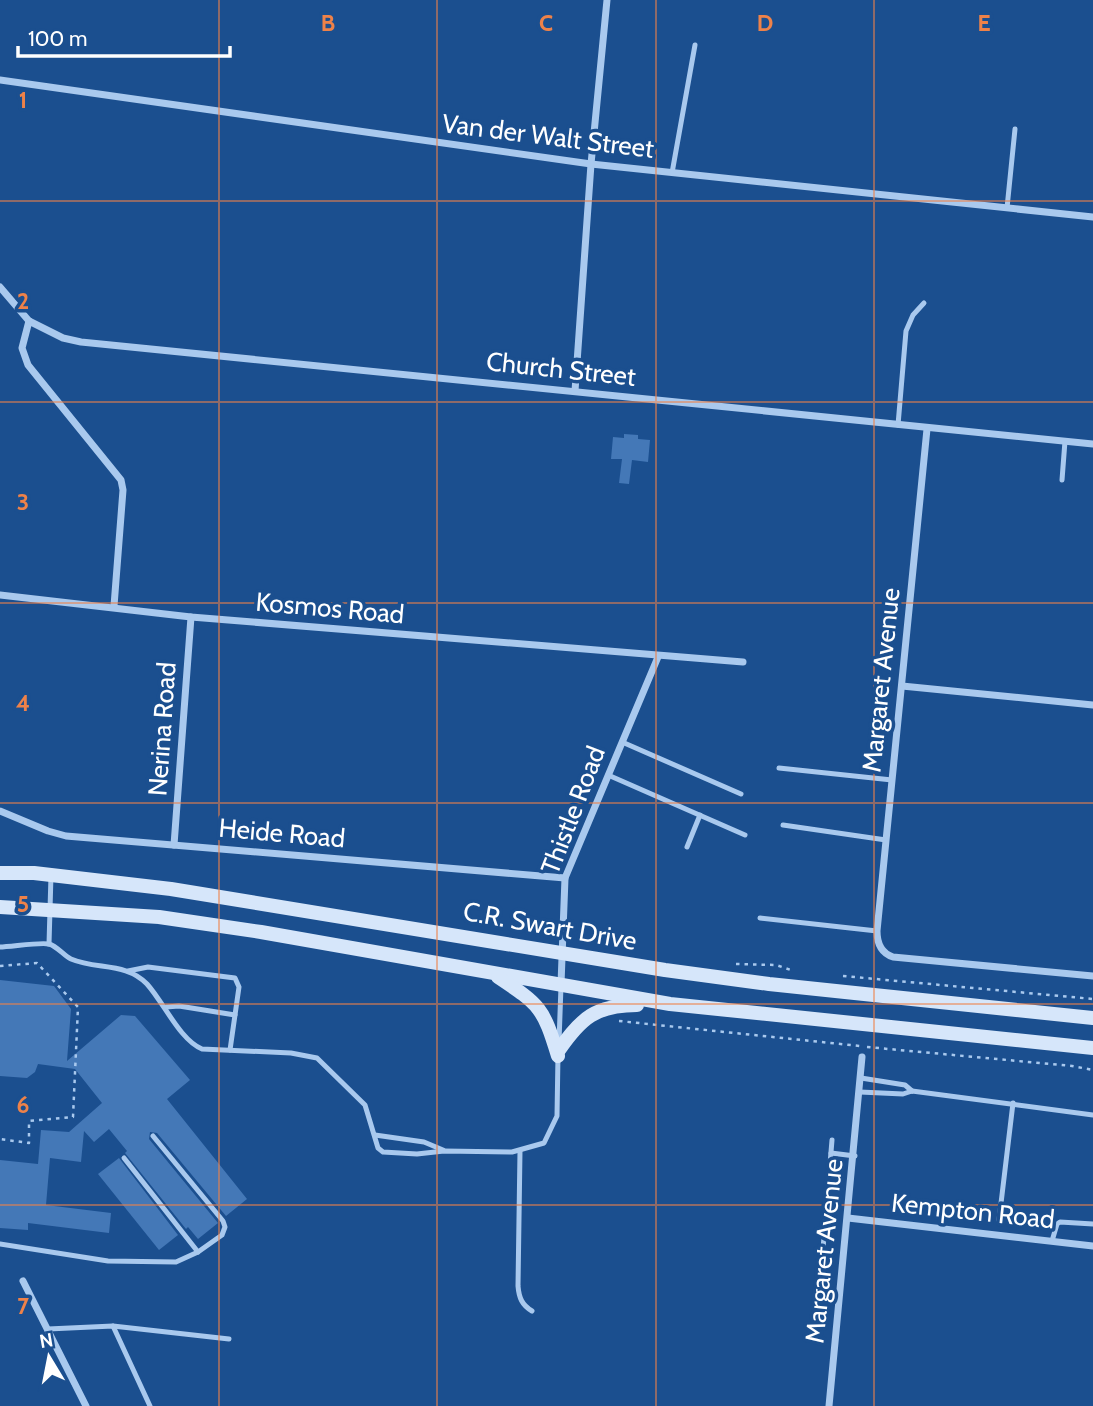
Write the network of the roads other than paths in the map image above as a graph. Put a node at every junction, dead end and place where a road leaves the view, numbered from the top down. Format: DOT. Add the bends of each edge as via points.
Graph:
graph roads {
  1 [pos="607,0"];
  2 [pos="695,46"];
  3 [pos="0,80"];
  4 [pos="1015,129"];
  5 [pos="591,164"];
  6 [pos="672,173"];
  7 [pos="1007,208"];
  8 [pos="1093,217"];
  9 [pos="0,287"];
  10 [pos="924,303"];
  11 [pos="29,321"];
  12 [pos="575,391"];
  13 [pos="898,425"];
  14 [pos="927,429"];
  15 [pos="1065,441"];
  16 [pos="1093,444"];
  17 [pos="1062,480"];
  18 [pos="0,595"];
  19 [pos="114,606"];
  20 [pos="191,617"];
  21 [pos="657,657"];
  22 [pos="743,662"];
  23 [pos="901,686"];
  24 [pos="1093,705"];
  25 [pos="622,742"];
  26 [pos="779,768"];
  27 [pos="608,775"];
  28 [pos="892,780"];
  29 [pos="741,794"];
  30 [pos="0,811"];
  31 [pos="701,815"];
  32 [pos="783,825"];
  33 [pos="745,835"];
  34 [pos="886,839"];
  35 [pos="174,845"];
  36 [pos="687,847"];
  37 [pos="0,873"];
  38 [pos="51,875"];
  39 [pos="565,878"];
  40 [pos="0,906"];
  41 [pos="51,909"];
  42 [pos="760,918"];
  43 [pos="877,933"];
  44 [pos="49,944"];
  45 [pos="0,947"];
  46 [pos="561,952"];
  47 [pos="128,971"];
  48 [pos="491,973"];
  49 [pos="1093,976"];
  50 [pos="561,986"];
  51 [pos="670,1004"];
  52 [pos="166,1007"];
  53 [pos="235,1015"];
  54 [pos="1093,1018"];
  55 [pos="1093,1048"];
  56 [pos="230,1050"];
  57 [pos="559,1053"];
  58 [pos="862,1057"];
  59 [pos="861,1078"];
  60 [pos="912,1091"];
  61 [pos="860,1092"];
  62 [pos="1013,1103"];
  63 [pos="1093,1115"];
  64 [pos="374,1135"];
  65 [pos="153,1136"];
  66 [pos="832,1140"];
  67 [pos="444,1151"];
  68 [pos="520,1151"];
  69 [pos="831,1153"];
  70 [pos="855,1156"];
  71 [pos="124,1158"];
  72 [pos="848,1218"];
  73 [pos="999,1220"];
  74 [pos="1093,1224"];
  75 [pos="1052,1241"];
  76 [pos="0,1244"];
  77 [pos="1093,1246"];
  78 [pos="198,1252"];
  79 [pos="822,1261"];
  80 [pos="23,1281"];
  81 [pos="532,1311"];
  82 [pos="113,1326"];
  83 [pos="48,1329"];
  84 [pos="229,1339"];
  85 [pos="86,1406"];
  86 [pos="150,1406"];
  87 [pos="829,1406"];
  1 -- 5 [label="street"];
  2 -- 6 [label="lane"];
  3 -- 5 [label="street, Van der Walt Street"];
  4 -- 7 [label="lane"];
  5 -- 6 [label="street, Van der Walt Street"];
  5 -- 12 [label="street"];
  6 -- 7 [label="street, Van der Walt Street"];
  7 -- 8 [label="street, Van der Walt Street"];
  9 -- 11 [label="street"];
  10 -- 13 [label="lane" via="906,331"];
  11 -- 12 [label="street, Church Street" via="81,342"];
  11 -- 19 [label="street" via="22,348 28,365 121,480 124,490"];
  12 -- 13 [label="street, Church Street"];
  13 -- 14 [label="street, Church Street"];
  14 -- 15 [label="street, Church Street"];
  14 -- 23 [label="street, Margaret Avenue"];
  15 -- 16 [label="street, Church Street"];
  15 -- 17 [label="lane"];
  18 -- 19 [label="street, Kosmos Road"];
  19 -- 20 [label="street, Kosmos Road"];
  20 -- 21 [label="street, Kosmos Road"];
  20 -- 35 [label="street, Nerina Road"];
  21 -- 22 [label="street, Kosmos Road"];
  21 -- 25 [label="street, Thistle Road"];
  23 -- 24 [label="street"];
  23 -- 28 [label="street, Margaret Avenue"];
  25 -- 27 [label="street, Thistle Road"];
  25 -- 29 [label="lane"];
  26 -- 28 [label="lane"];
  27 -- 31 [label="lane"];
  27 -- 39 [label="street, Thistle Road"];
  28 -- 34 [label="street, Margaret Avenue"];
  30 -- 35 [label="street, Heide Road" via="66,836"];
  31 -- 33 [label="lane"];
  31 -- 36 [label="lane"];
  32 -- 34 [label="lane"];
  34 -- 43 [label="street, Margaret Avenue"];
  35 -- 39 [label="street, Heide Road"];
  37 -- 38 [label="main road, C.R. Swart Drive"];
  38 -- 41 [label="lane"];
  38 -- 46 [label="main road, C.R. Swart Drive" via="171,889"];
  39 -- 46 [label="street, Thistle Road"];
  40 -- 41 [label="main road"];
  41 -- 44 [label="lane"];
  41 -- 48 [label="main road" via="159,917"];
  42 -- 43 [label="lane"];
  43 -- 49 [label="street" via="883,952 893,957"];
  44 -- 45 [label="lane"];
  44 -- 47 [label="lane" via="69,958"];
  46 -- 50 [label="street, Thistle Road"];
  46 -- 54 [label="main road, C.R. Swart Drive" via="769,984"];
  47 -- 52 [label="lane" via="145,982"];
  47 -- 53 [label="lane" via="148,967 235,978 239,987"];
  48 -- 50 [label="main road"];
  48 -- 57 [label="main road" via="537,1004"];
  50 -- 51 [label="main road"];
  50 -- 57 [label="lane"];
  51 -- 55 [label="main road"];
  51 -- 57 [label="main road" via="603,1009 576,1025"];
  52 -- 53 [label="lane"];
  52 -- 56 [label="lane" via="193,1045"];
  53 -- 56 [label="lane"];
  56 -- 64 [label="lane" via="317,1058 362,1101"];
  57 -- 68 [label="lane" via="557,1116 544,1143"];
  58 -- 59 [label="street, Margaret Avenue"];
  59 -- 60 [label="lane" via="905,1085"];
  59 -- 61 [label="street, Margaret Avenue"];
  60 -- 61 [label="lane"];
  60 -- 62 [label="lane"];
  61 -- 70 [label="street, Margaret Avenue"];
  62 -- 63 [label="lane"];
  62 -- 73 [label="lane"];
  64 -- 67 [label="lane" via="424,1142"];
  64 -- 67 [label="lane" via="383,1152"];
  65 -- 78 [label="lane" via="223,1221 222,1235"];
  66 -- 69 [label="lane"];
  67 -- 68 [label="lane"];
  68 -- 81 [label="lane" via="518,1286 519,1297"];
  69 -- 70 [label="lane"];
  69 -- 79 [label="lane"];
  70 -- 72 [label="street, Margaret Avenue"];
  71 -- 78 [label="lane"];
  72 -- 75 [label="street, Kempton Road"];
  72 -- 87 [label="street, Margaret Avenue"];
  74 -- 75 [label="lane" via="1060,1222"];
  75 -- 77 [label="street, Kempton Road"];
  76 -- 78 [label="lane" via="108,1262 176,1262"];
  80 -- 83 [label="street"];
  82 -- 83 [label="lane"];
  82 -- 84 [label="lane"];
  82 -- 86 [label="lane"];
  83 -- 85 [label="street"];
}
